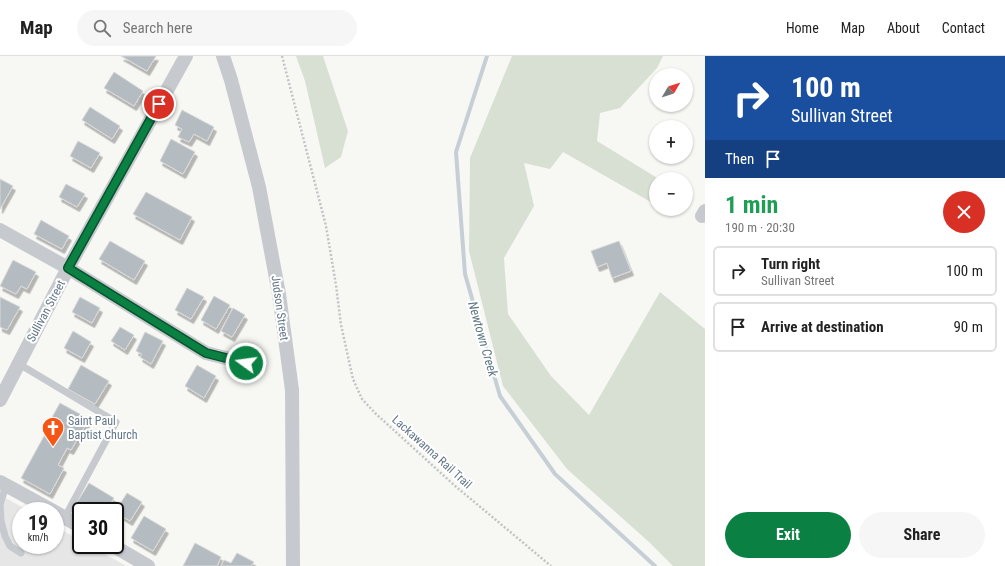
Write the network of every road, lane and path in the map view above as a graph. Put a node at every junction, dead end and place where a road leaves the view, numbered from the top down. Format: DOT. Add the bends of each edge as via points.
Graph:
graph roads {
  1 [pos="186,56"];
  2 [pos="223,56"];
  3 [pos="282,56"];
  4 [pos="0,230"];
  5 [pos="68,268"];
  6 [pos="246,363"];
  7 [pos="19,364"];
  8 [pos="0,400"];
  9 [pos="3,484"];
  10 [pos="37,502"];
  11 [pos="64,504"];
  12 [pos="12,547"];
  13 [pos="124,552"];
  14 [pos="148,566"];
  15 [pos="293,566"];
  16 [pos="551,566"];
  1 -- 5 [label="street, Sullivan Street"];
  2 -- 15 [label="street, Judson Street" via="260,187 279,294 292,390"];
  3 -- 16 [label="path, Lackawanna Rail Trail" via="326,226 341,325 353,379 362,399 454,486"];
  4 -- 5 [label="street"];
  5 -- 6 [label="street" via="206,353"];
  5 -- 7 [label="street, Sullivan Street"];
  7 -- 8 [label="street, Sullivan Street"];
  7 -- 11 [label="lane" via="116,422"];
  9 -- 10 [label="street"];
  9 -- 12 [label="lane" via="1,521 5,536"];
  13 -- 14 [label="street"];
}
